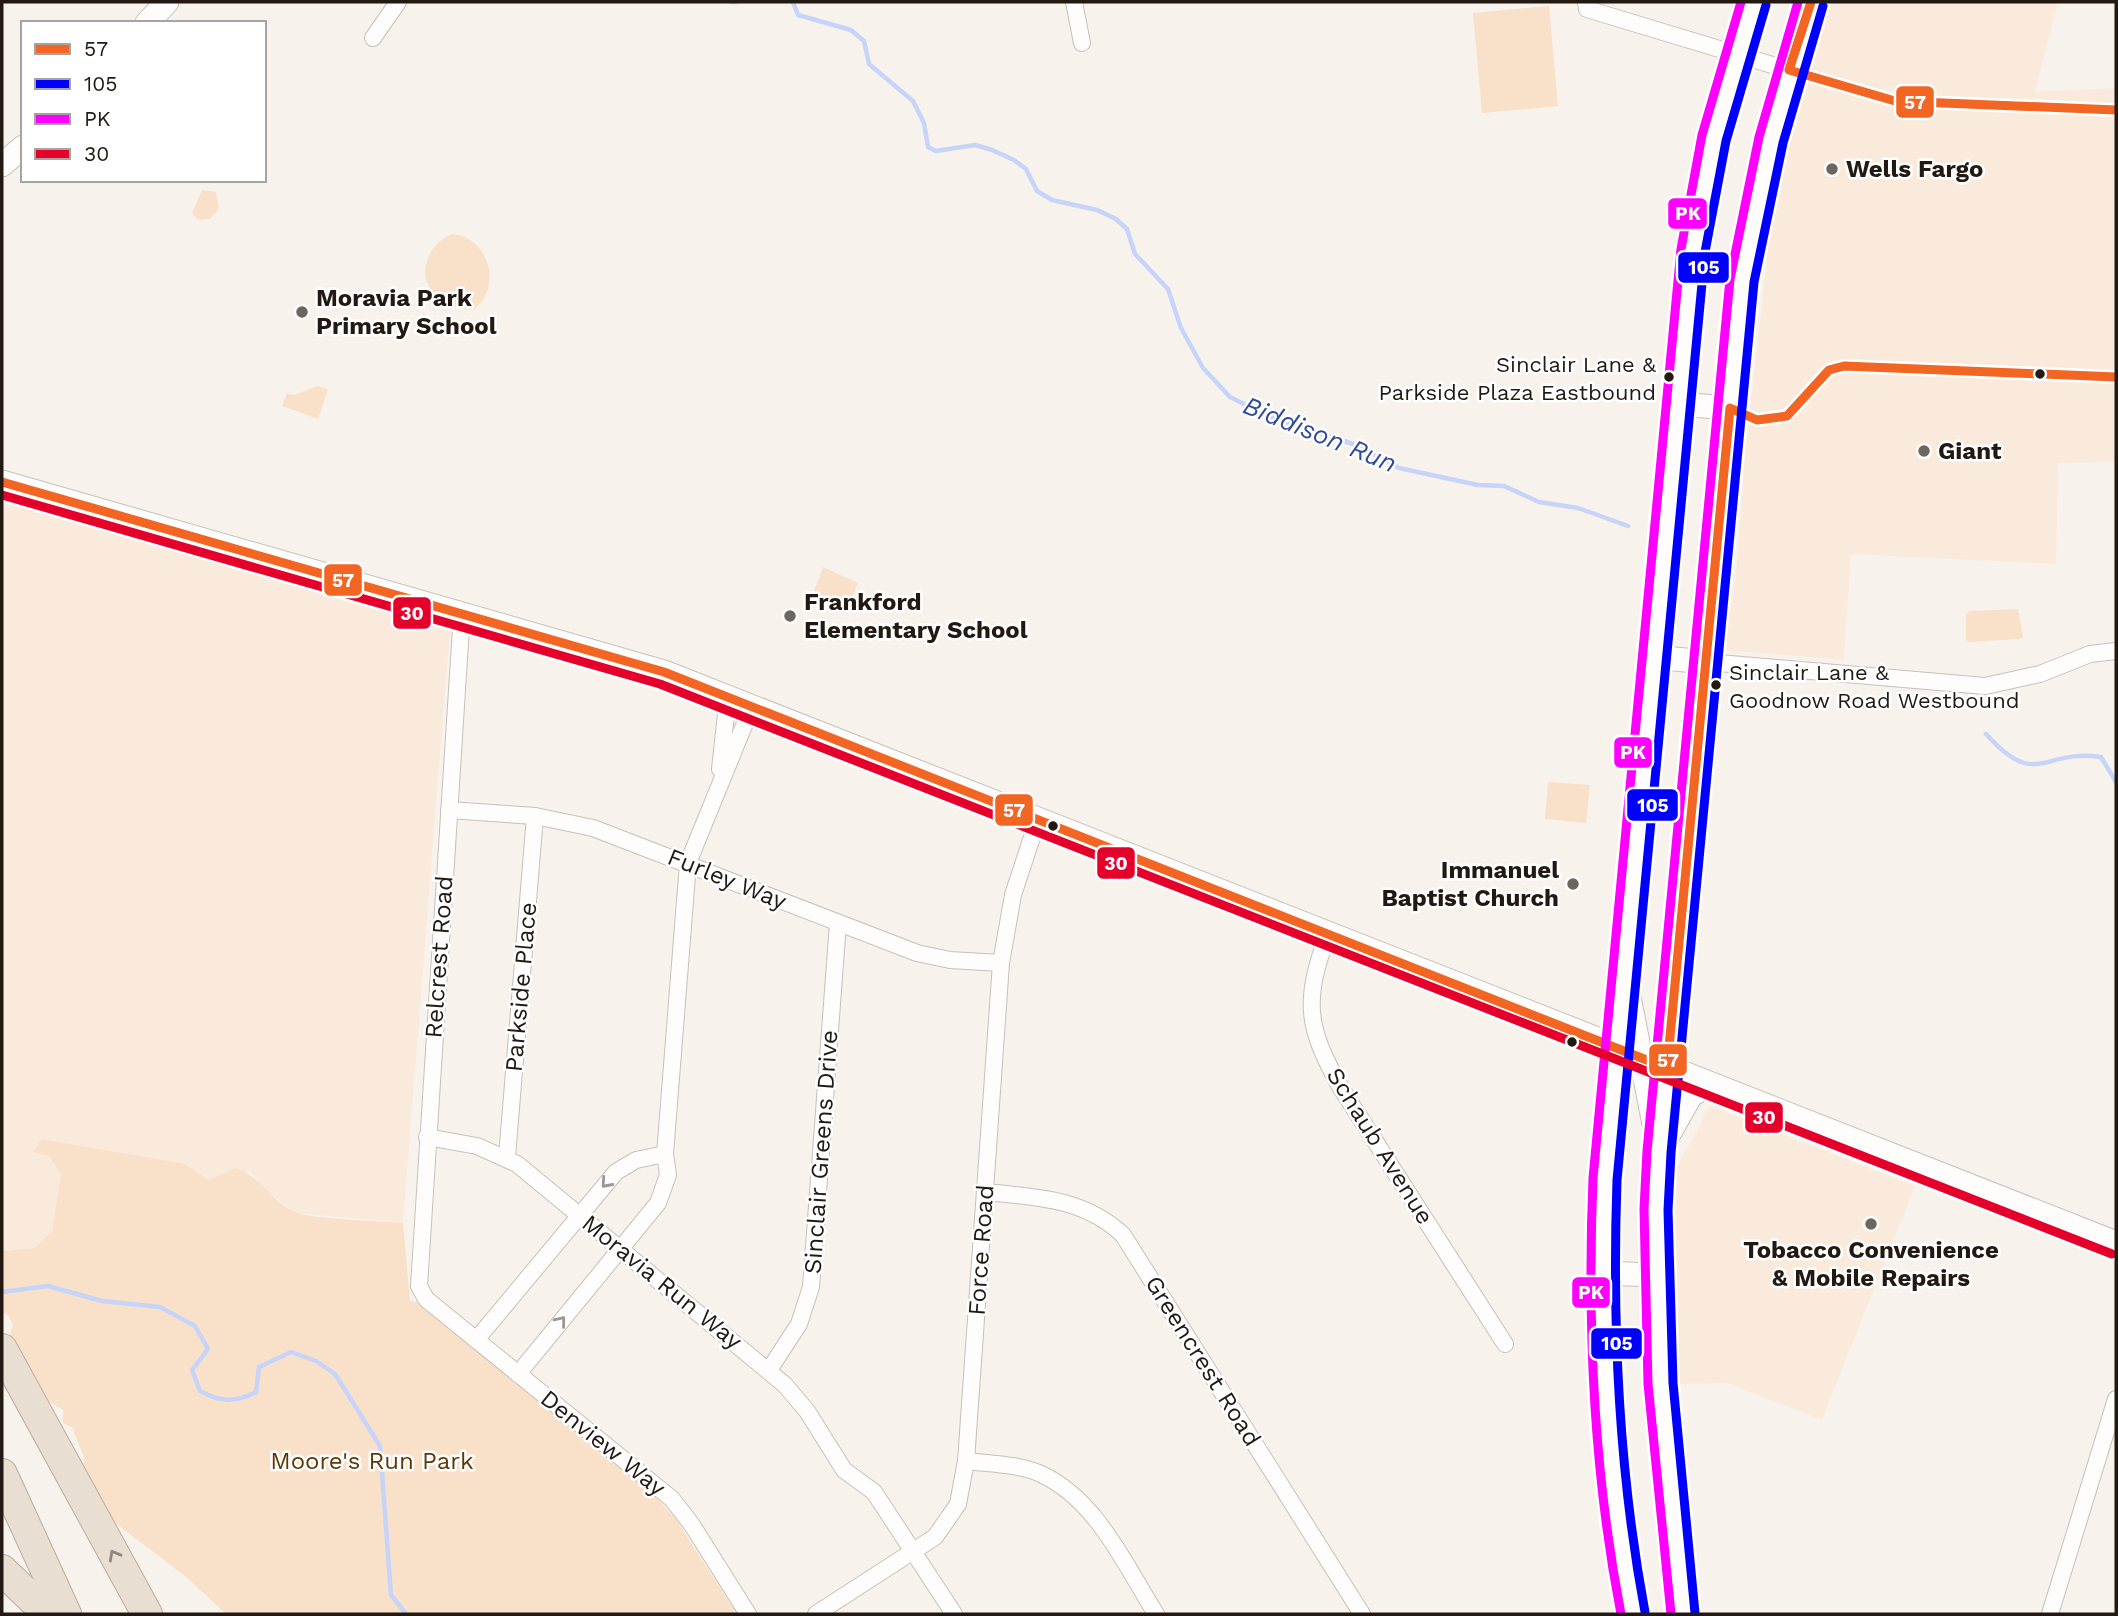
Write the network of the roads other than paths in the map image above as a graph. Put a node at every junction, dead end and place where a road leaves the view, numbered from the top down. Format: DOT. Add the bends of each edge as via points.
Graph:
graph roads {
  1 [pos="167,2"];
  2 [pos="398,2"];
  3 [pos="1074,2"];
  4 [pos="1586,2"];
  5 [pos="1754,2"];
  6 [pos="1811,2"];
  7 [pos="149,21"];
  8 [pos="373,38"];
  9 [pos="1082,43"];
  10 [pos="1737,55"];
  11 [pos="1789,70"];
  12 [pos="21,148"];
  13 [pos="2,164"];
  14 [pos="1677,404"];
  15 [pos="1730,408"];
  16 [pos="2,469"];
  17 [pos="2,482"];
  18 [pos="48,493"];
  19 [pos="462,612"];
  20 [pos="2116,651"];
  21 [pos="1653,657"];
  22 [pos="1707,662"];
  23 [pos="728,696"];
  24 [pos="752,706"];
  25 [pos="717,789"];
  26 [pos="449,810"];
  27 [pos="535,817"];
  28 [pos="1038,819"];
  29 [pos="688,863"];
  30 [pos="838,923"];
  31 [pos="1328,933"];
  32 [pos="1001,963"];
  33 [pos="1623,969"];
  34 [pos="1615,1047"];
  35 [pos="1641,1058"];
  36 [pos="1667,1068"];
  37 [pos="1709,1085"];
  38 [pos="427,1138"];
  39 [pos="1659,1152"];
  40 [pos="666,1154"];
  41 [pos="507,1157"];
  42 [pos="985,1192"];
  43 [pos="579,1214"];
  44 [pos="2116,1243"];
  45 [pos="621,1248"];
  46 [pos="1602,1273"];
  47 [pos="1654,1275"];
  48 [pos="426,1299"];
  49 [pos="477,1340"];
  50 [pos="1505,1344"];
  51 [pos="2,1349"];
  52 [pos="769,1370"];
  53 [pos="518,1374"];
  54 [pos="2116,1399"];
  55 [pos="966,1461"];
  56 [pos="2,1474"];
  57 [pos="2,1512"];
  58 [pos="914,1552"];
  59 [pos="2,1570"];
  60 [pos="49,1614"];
  61 [pos="66,1614"];
  62 [pos="148,1614"];
  63 [pos="748,1614"];
  64 [pos="816,1614"];
  65 [pos="954,1614"];
  66 [pos="1156,1614"];
  67 [pos="1362,1614"];
  68 [pos="1633,1614"];
  69 [pos="1683,1614"];
  70 [pos="2050,1614"];
  1 -- 7 [label="street"];
  2 -- 8 [label="street"];
  3 -- 9 [label="street"];
  4 -- 10 [label="street" via="1587,9"];
  5 -- 10 [label="street"];
  6 -- 11 [label="street"];
  10 -- 11 [label="street"];
  10 -- 14 [label="street" via="1699,211"];
  11 -- 15 [label="street" via="1753,211"];
  12 -- 13 [label="street"];
  14 -- 15 [label="street"];
  14 -- 21 [label="street"];
  15 -- 22 [label="street"];
  16 -- 18 [label="street"];
  17 -- 18 [label="street"];
  18 -- 19 [label="street"];
  19 -- 23 [label="street" via="625,659"];
  19 -- 26 [label="street, Relcrest Road"];
  20 -- 22 [label="street" via="2090,654 2040,674 1984,686"];
  21 -- 22 [label="street"];
  21 -- 33 [label="street"];
  22 -- 36 [label="street"];
  23 -- 24 [label="street"];
  23 -- 25 [label="street"];
  24 -- 25 [label="street"];
  24 -- 28 [label="street"];
  25 -- 29 [label="street"];
  26 -- 27 [label="street, Furley Way"];
  26 -- 38 [label="street, Relcrest Road"];
  27 -- 29 [label="street, Furley Way" via="593,828"];
  27 -- 41 [label="street, Parkside Place"];
  28 -- 31 [label="street"];
  28 -- 32 [label="street, Force Road" via="1013,895"];
  29 -- 30 [label="street, Furley Way"];
  29 -- 40 [label="street"];
  30 -- 32 [label="street, Furley Way" via="927,956"];
  30 -- 52 [label="street, Sinclair Greens Drive" via="811,1287 799,1324"];
  31 -- 34 [label="street"];
  31 -- 50 [label="street, Schaub Avenue" via="1310,996 1321,1050"];
  32 -- 42 [label="street, Force Road"];
  33 -- 34 [label="street"];
  33 -- 35 [label="street"];
  34 -- 35 [label="street"];
  34 -- 46 [label="street"];
  35 -- 36 [label="street"];
  35 -- 39 [label="street"];
  36 -- 37 [label="street"];
  36 -- 39 [label="street"];
  37 -- 39 [label="street" via="1691,1095"];
  37 -- 44 [label="street"];
  38 -- 41 [label="street, Moravia Run Way"];
  38 -- 48 [label="street, Relcrest Road" via="417,1277"];
  39 -- 47 [label="street"];
  40 -- 43 [label="street, one-way" via="636,1160 616,1172"];
  40 -- 45 [label="street" via="666,1188"];
  41 -- 43 [label="street, Moravia Run Way"];
  42 -- 55 [label="street, Force Road"];
  42 -- 67 [label="street, Greencrest Road" via="1071,1203 1101,1217 1123,1235"];
  43 -- 45 [label="street, Moravia Run Way"];
  43 -- 49 [label="street"];
  45 -- 52 [label="street, Moravia Run Way"];
  53 -- 45 [label="street, one-way"];
  46 -- 47 [label="street"];
  46 -- 68 [label="street" via="1609,1422"];
  47 -- 69 [label="street" via="1658,1380"];
  48 -- 49 [label="street, Denview Way"];
  49 -- 53 [label="street, Denview Way"];
  62 -- 51 [label="highway, one-way"];
  52 -- 58 [label="street, Moravia Run Way" via="796,1397 844,1470 874,1492"];
  53 -- 63 [label="street, Denview Way" via="671,1499"];
  54 -- 70 [label="street"];
  55 -- 58 [label="street, Force Road" via="958,1504 935,1537"];
  55 -- 66 [label="street" via="1027,1469 1077,1499 1104,1531"];
  56 -- 61 [label="highway"];
  57 -- 60 [label="highway"];
  58 -- 64 [label="street, Force Road"];
  58 -- 65 [label="street, Moravia Run Way"];
  59 -- 60 [label="highway"];
}
